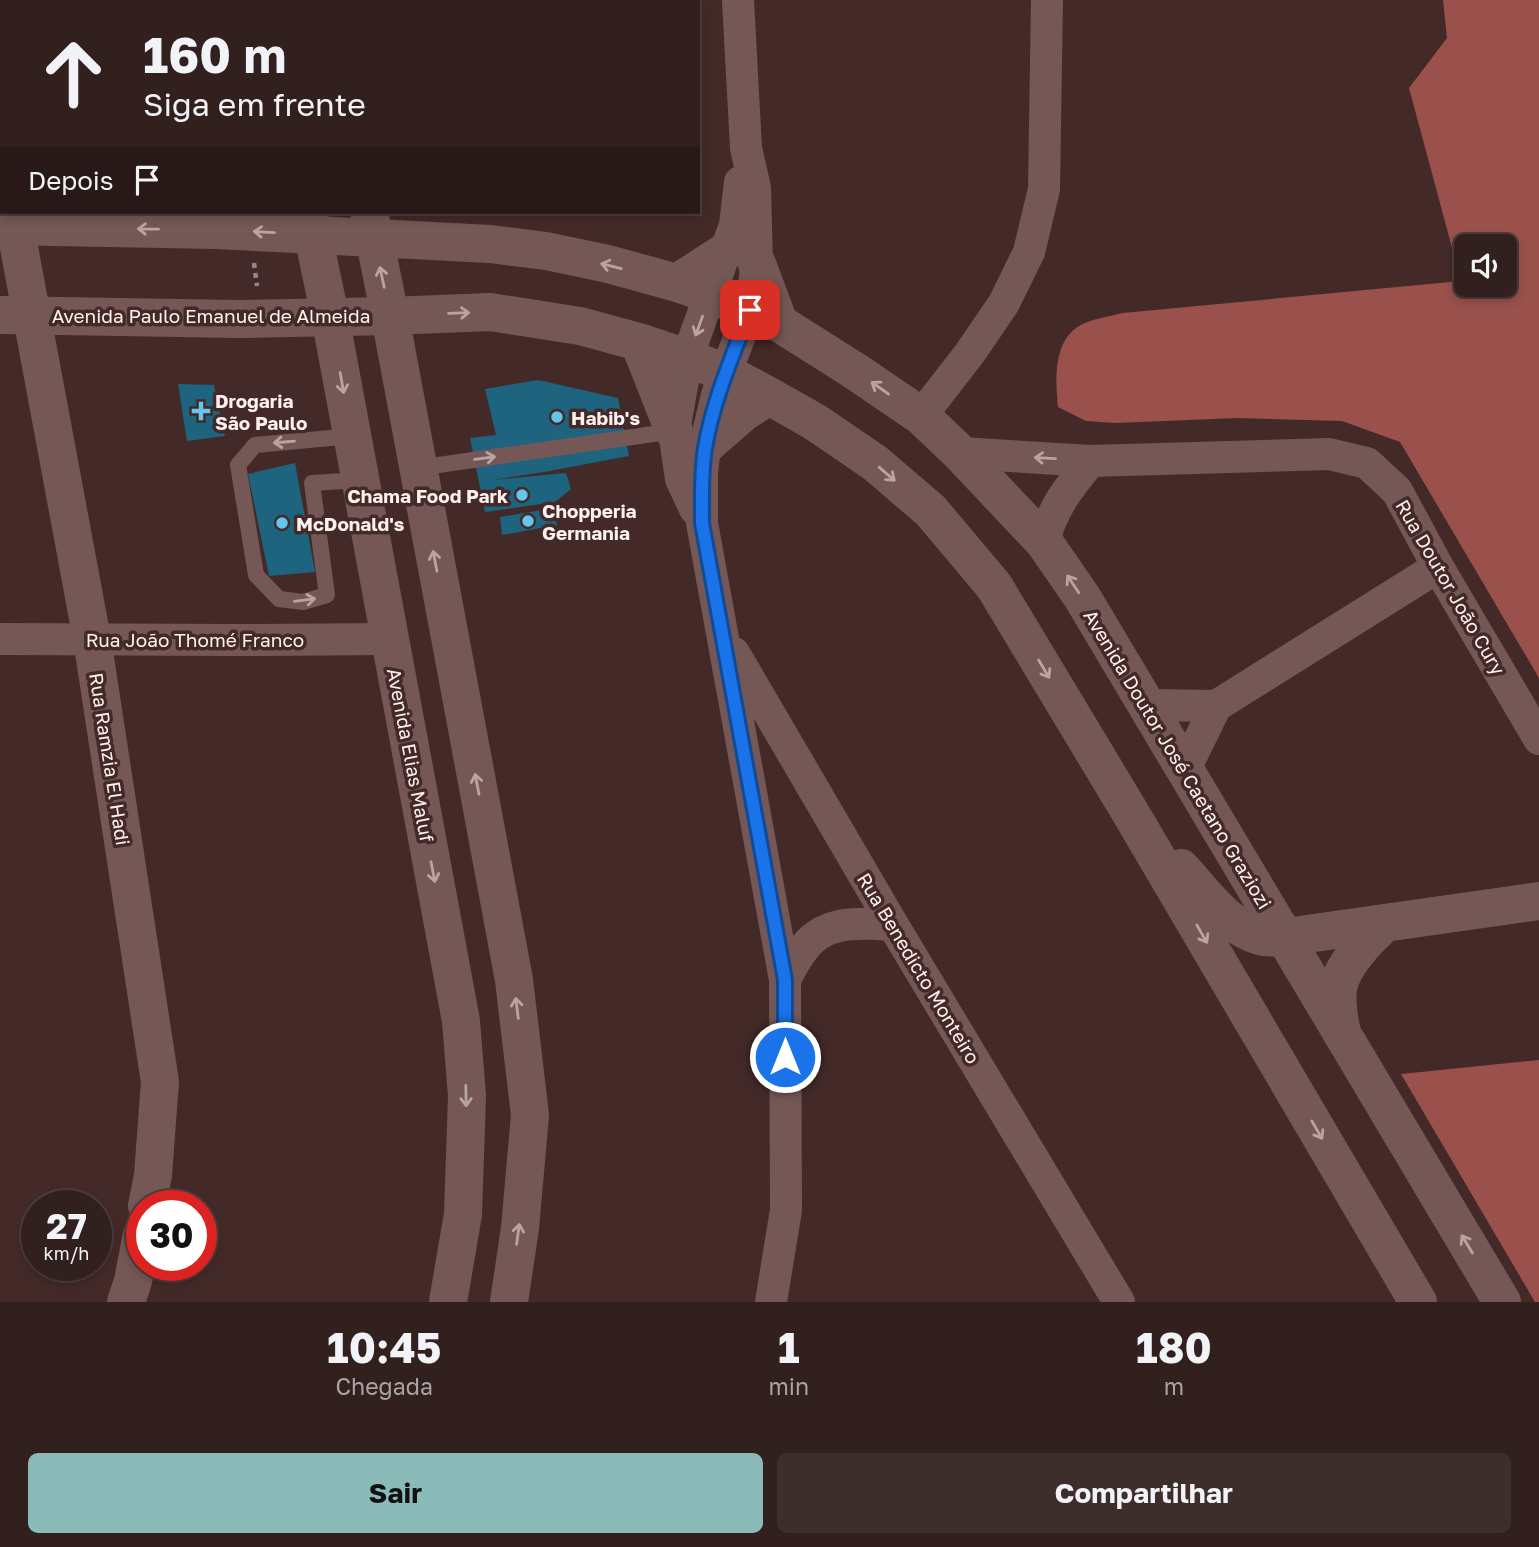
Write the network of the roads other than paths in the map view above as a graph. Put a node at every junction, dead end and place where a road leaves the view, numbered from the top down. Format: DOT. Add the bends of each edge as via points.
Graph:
graph roads {
  1 [pos="738,0"];
  2 [pos="1047,0"];
  3 [pos="10,221"];
  4 [pos="310,223"];
  5 [pos="372,225"];
  6 [pos="741,258"];
  7 [pos="694,288"];
  8 [pos="15,315"];
  9 [pos="330,316"];
  10 [pos="390,316"];
  11 [pos="765,316"];
  12 [pos="639,342"];
  13 [pos="687,358"];
  14 [pos="726,373"];
  15 [pos="769,396"];
  16 [pos="921,416"];
  17 [pos="352,436"];
  18 [pos="690,438"];
  19 [pos="960,453"];
  20 [pos="1091,461"];
  21 [pos="418,468"];
  22 [pos="360,480"];
  23 [pos="1044,542"];
  24 [pos="1438,567"];
  25 [pos="722,632"];
  26 [pos="0,639"];
  27 [pos="92,639"];
  28 [pos="390,639"];
  29 [pos="1145,705"];
  30 [pos="1216,706"];
  31 [pos="1539,739"];
  32 [pos="1185,771"];
  33 [pos="1130,812"];
  34 [pos="1539,901"];
  35 [pos="1385,923"];
  36 [pos="893,925"];
  37 [pos="1283,937"];
  38 [pos="785,980"];
  39 [pos="1343,1038"];
  40 [pos="150,1190"];
  41 [pos="133,1281"];
  42 [pos="126,1302"];
  43 [pos="448,1302"];
  44 [pos="509,1302"];
  45 [pos="772,1302"];
  46 [pos="1119,1302"];
  47 [pos="1418,1302"];
  48 [pos="1502,1302"];
  1 -- 6 [label="street" via="746,148 734,225"];
  2 -- 16 [label="street" via="1044,188 1028,252 1004,303"];
  4 -- 3 [label="street, Avenida Paulo Emanuel de Almeida, one-way" via="248,231"];
  3 -- 8 [label="street, Avenida Paulo Emanuel de Almeida"];
  4 -- 5 [label="street, Avenida Paulo Emanuel de Almeida"];
  4 -- 9 [label="street, Avenida Elias Maluf"];
  7 -- 5 [label="street, Avenida Doutor José Caetano Graziozi, one-way" via="546,251"];
  10 -- 5 [label="street, one-way"];
  6 -- 7 [label="street"];
  6 -- 11 [label="street"];
  7 -- 11 [label="street, Avenida Doutor José Caetano Graziozi"];
  7 -- 13 [label="street, one-way"];
  8 -- 9 [label="street, Avenida Paulo Emanuel de Almeida"];
  8 -- 27 [label="street, Rua Ramzia El Hadi"];
  9 -- 10 [label="street, Avenida Paulo Emanuel de Almeida"];
  9 -- 17 [label="street, Avenida Elias Maluf, one-way"];
  10 -- 12 [label="street, one-way" via="490,312 580,326"];
  10 -- 21 [label="street"];
  11 -- 14 [label="street"];
  16 -- 11 [label="street, Avenida Doutor José Caetano Graziozi, one-way"];
  12 -- 13 [label="street"];
  12 -- 18 [label="street"];
  13 -- 14 [label="street"];
  13 -- 18 [label="street"];
  14 -- 15 [label="street"];
  14 -- 18 [label="street"];
  15 -- 18 [label="street"];
  15 -- 33 [label="street, one-way" via="875,463 931,511 994,586"];
  16 -- 19 [label="street, Avenida Doutor José Caetano Graziozi"];
  17 -- 22 [label="street, Avenida Elias Maluf"];
  17 -- 22 [label="lane, one-way" via="255,445 237,465 256,575 279,599 303,602 327,596 312,483"];
  21 -- 18 [label="lane, one-way"];
  18 -- 25 [label="street" via="702,473 702,523"];
  20 -- 19 [label="street, Rua Doutor João Cury, one-way"];
  19 -- 23 [label="street, Avenida Doutor José Caetano Graziozi"];
  20 -- 23 [label="street" via="1055,510"];
  20 -- 24 [label="street, Rua Doutor João Cury" via="1329,454 1367,463 1397,491"];
  44 -- 21 [label="street, one-way" via="530,1115 514,980"];
  22 -- 28 [label="street, Avenida Elias Maluf"];
  29 -- 23 [label="street, Avenida Doutor José Caetano Graziozi, one-way"];
  24 -- 30 [label="street"];
  24 -- 31 [label="street, Rua Doutor João Cury"];
  25 -- 36 [label="street, Rua Benedicto Monteiro"];
  25 -- 38 [label="street"];
  26 -- 27 [label="street, Rua João Thomé Franco"];
  27 -- 28 [label="street, Rua João Thomé Franco"];
  27 -- 40 [label="street, Rua Ramzia El Hadi" via="160,1082"];
  28 -- 43 [label="street, Avenida Elias Maluf, one-way" via="461,1021 467,1096 463,1214"];
  29 -- 30 [label="street"];
  29 -- 32 [label="street, Avenida Doutor José Caetano Graziozi"];
  30 -- 32 [label="street"];
  32 -- 37 [label="street, Avenida Doutor José Caetano Graziozi"];
  33 -- 37 [label="street" via="1228,918 1248,932"];
  33 -- 47 [label="street, one-way"];
  34 -- 35 [label="street"];
  35 -- 37 [label="street"];
  35 -- 39 [label="street" via="1362,944 1338,987"];
  36 -- 38 [label="street" via="850,923 822,932 803,948"];
  36 -- 46 [label="street, Rua Benedicto Monteiro"];
  37 -- 39 [label="street, Avenida Doutor José Caetano Graziozi"];
  38 -- 45 [label="street" via="786,1210"];
  48 -- 39 [label="street, Avenida Doutor José Caetano Graziozi, one-way"];
  41 -- 42 [label="street"];
}
